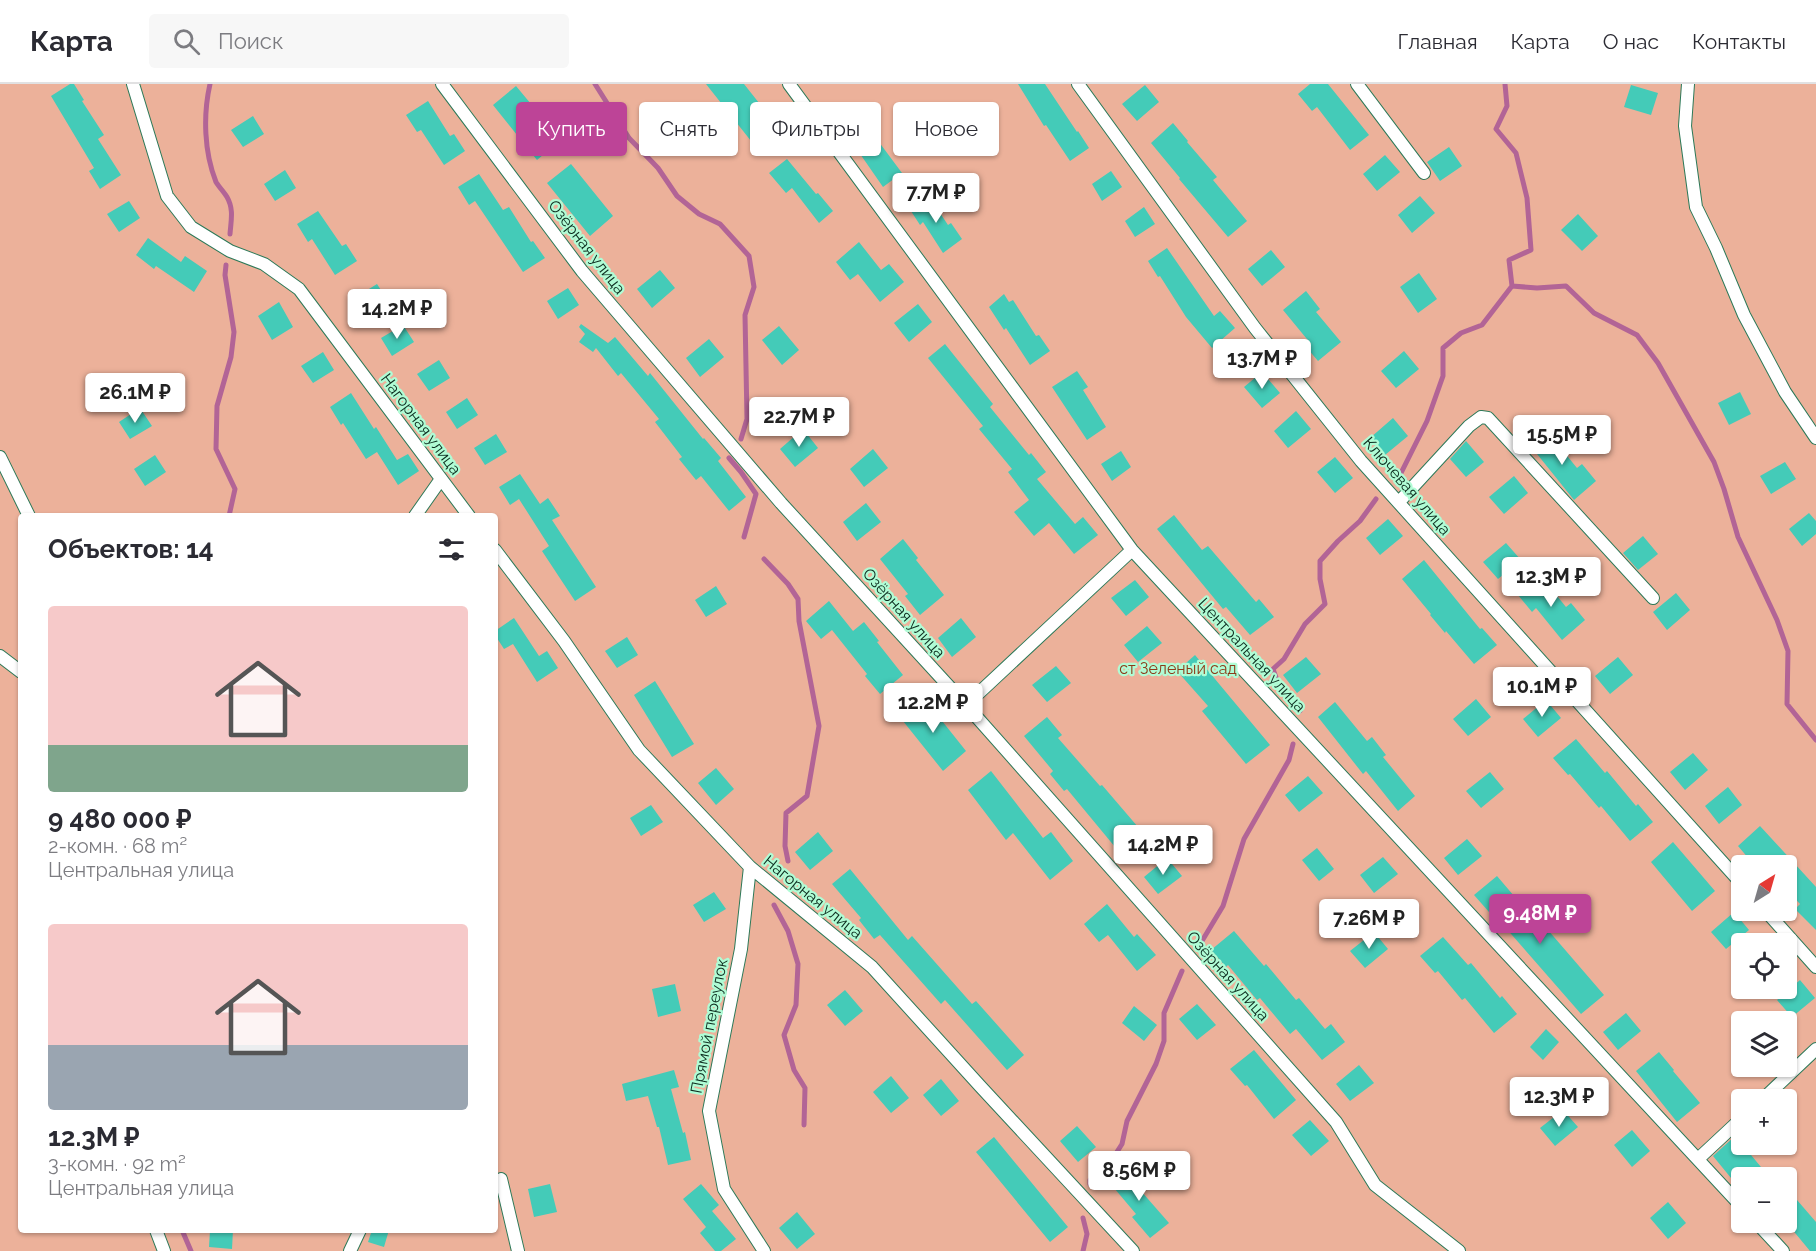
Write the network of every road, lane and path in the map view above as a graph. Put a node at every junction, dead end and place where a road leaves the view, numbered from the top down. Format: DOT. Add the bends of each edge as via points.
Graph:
graph roads {
  1 [pos="133,84"];
  2 [pos="442,84"];
  3 [pos="789,84"];
  4 [pos="1077,84"];
  5 [pos="1357,84"];
  6 [pos="1688,84"];
  7 [pos="1424,173"];
  8 [pos="1816,438"];
  9 [pos="0,457"];
  10 [pos="441,479"];
  11 [pos="1399,502"];
  12 [pos="28,513"];
  13 [pos="417,513"];
  14 [pos="467,513"];
  15 [pos="1132,550"];
  16 [pos="498,554"];
  17 [pos="1653,598"];
  18 [pos="0,656"];
  19 [pos="18,670"];
  20 [pos="966,705"];
  21 [pos="750,867"];
  22 [pos="1731,872"];
  23 [pos="1775,921"];
  24 [pos="1816,967"];
  25 [pos="1816,1049"];
  26 [pos="1774,1089"];
  27 [pos="1731,1129"];
  28 [pos="1698,1160"];
  29 [pos="501,1179"];
  30 [pos="1731,1195"];
  31 [pos="157,1233"];
  32 [pos="359,1233"];
  33 [pos="1766,1233"];
  34 [pos="164,1251"];
  35 [pos="350,1251"];
  36 [pos="519,1251"];
  37 [pos="764,1251"];
  38 [pos="1133,1251"];
  39 [pos="1459,1251"];
  40 [pos="1783,1251"];
  1 -- 10 [label="street, Нагорная улица" via="167,196 191,227 264,264 299,289"];
  2 -- 20 [label="street, Озёрная улица" via="582,271 781,503"];
  3 -- 15 [label="street, Центральная улица"];
  4 -- 11 [label="street, Ключевая улица" via="1255,328 1361,461"];
  5 -- 7 [label="street"];
  6 -- 8 [label="street" via="1685,126 1696,207 1744,315 1785,392"];
  9 -- 12 [label="street"];
  10 -- 13 [label="street"];
  10 -- 14 [label="street, Нагорная улица"];
  11 -- 17 [label="street" via="1469,426 1481,417 1488,418"];
  11 -- 22 [label="street, Ключевая улица"];
  15 -- 20 [label="street"];
  15 -- 28 [label="street, Центральная улица"];
  16 -- 21 [label="street, Нагорная улица" via="639,750"];
  18 -- 19 [label="street"];
  20 -- 39 [label="street, Озёрная улица" via="1336,1122 1375,1185"];
  21 -- 37 [label="street, Прямой переулок" via="741,949 709,1111 724,1189"];
  21 -- 38 [label="street, Нагорная улица" via="872,967"];
  23 -- 24 [label="street"];
  25 -- 26 [label="street"];
  27 -- 28 [label="street"];
  28 -- 30 [label="street, Центральная улица"];
  29 -- 36 [label="street"];
  31 -- 34 [label="street"];
  32 -- 35 [label="street"];
  33 -- 40 [label="street"];
}
